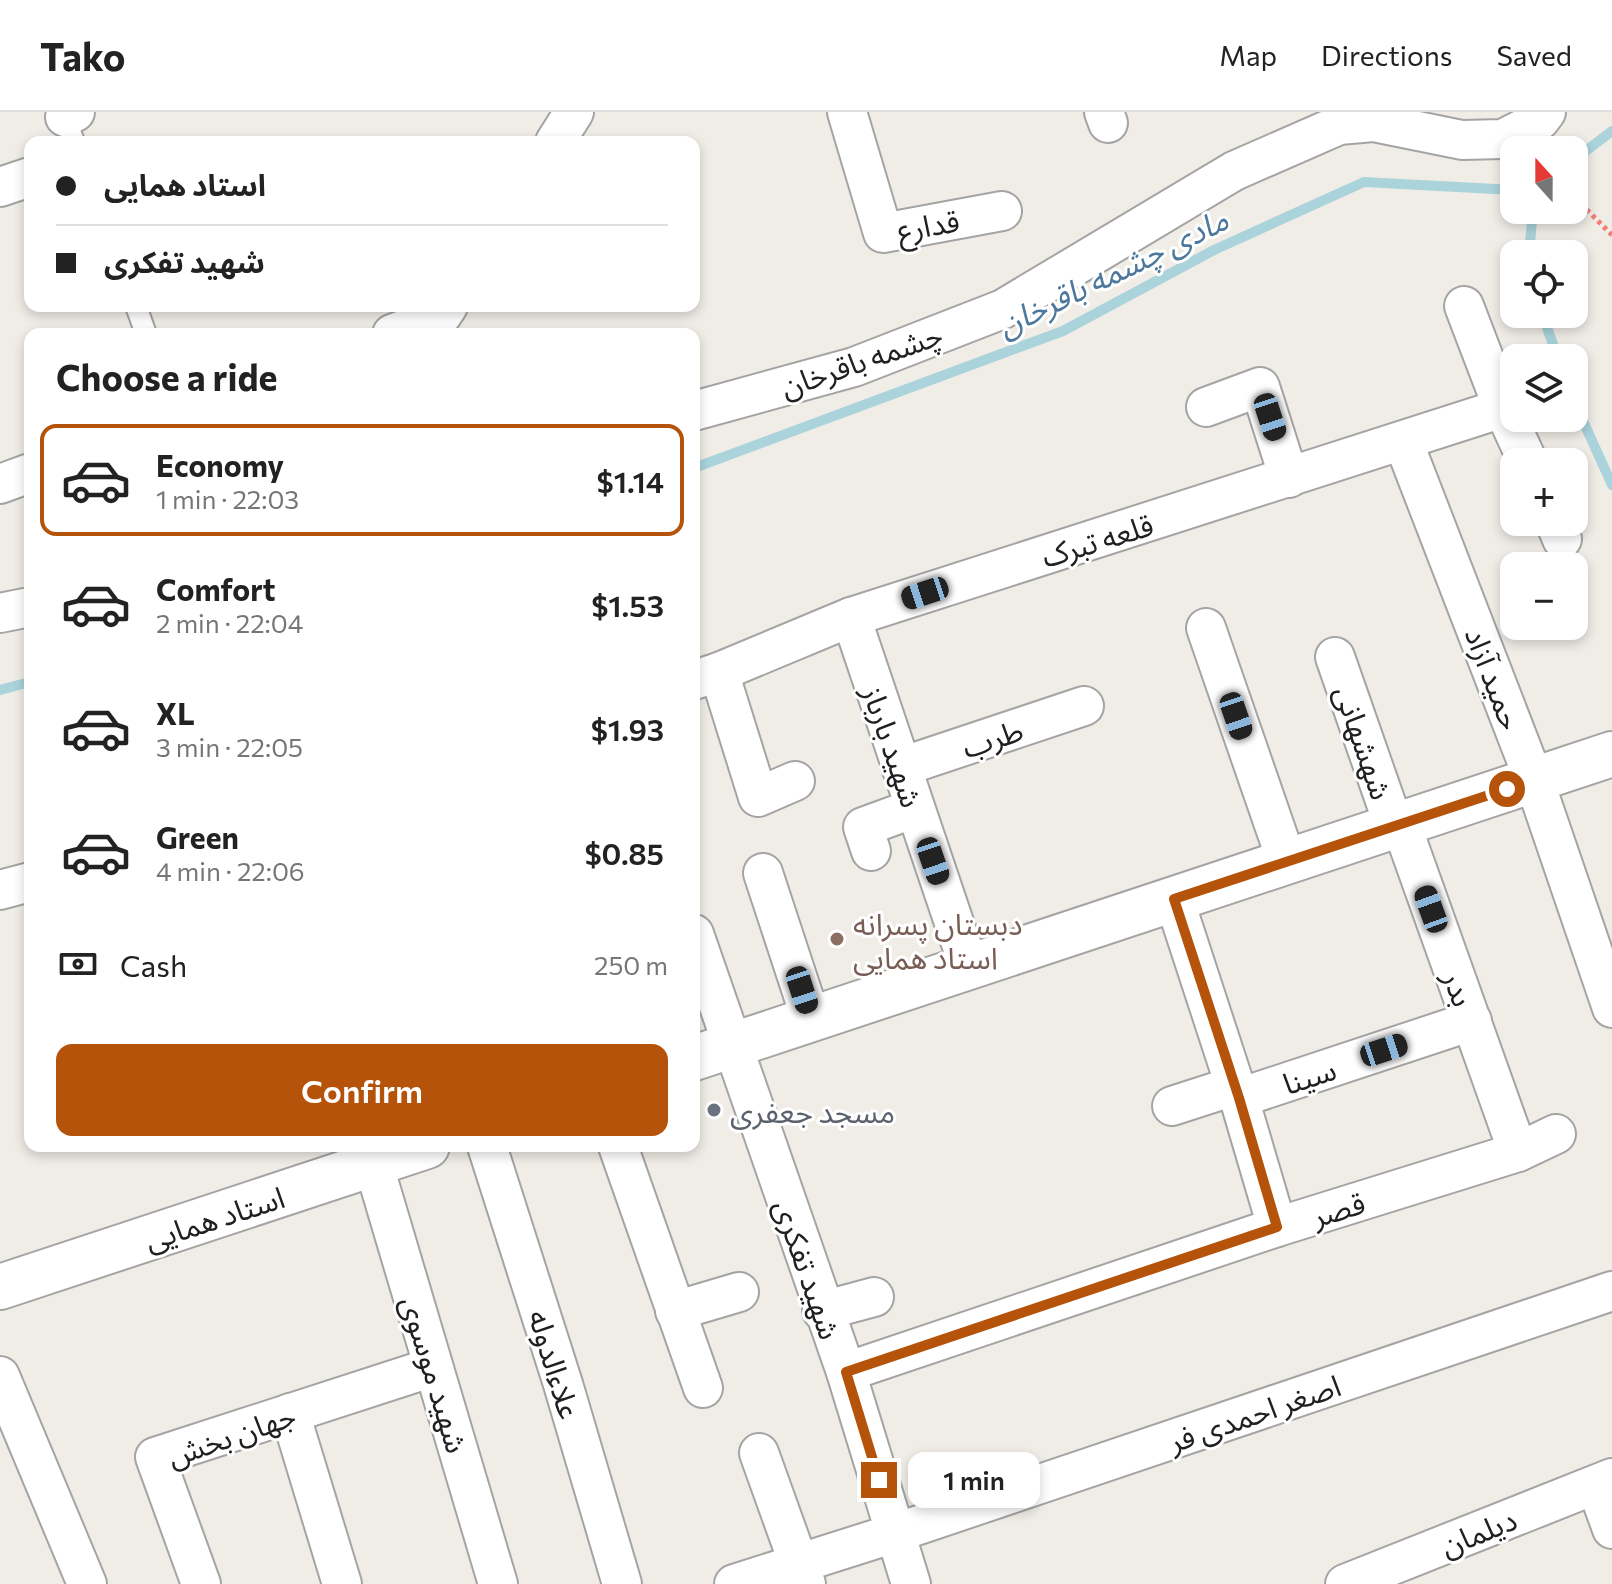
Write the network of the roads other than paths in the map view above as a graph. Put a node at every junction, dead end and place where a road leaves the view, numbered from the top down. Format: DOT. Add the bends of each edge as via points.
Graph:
graph roads {
  1 [pos="574,112"];
  2 [pos="847,112"];
  3 [pos="1546,112"];
  4 [pos="559,136"];
  5 [pos="24,179"];
  6 [pos="0,187"];
  7 [pos="1002,211"];
  8 [pos="1464,306"];
  9 [pos="437,312"];
  10 [pos="404,328"];
  11 [pos="1500,400"];
  12 [pos="1206,407"];
  13 [pos="700,409"];
  14 [pos="1500,409"];
  15 [pos="1403,441"];
  16 [pos="24,475"];
  17 [pos="1289,478"];
  18 [pos="0,484"];
  19 [pos="851,617"];
  20 [pos="1206,628"];
  21 [pos="1335,657"];
  22 [pos="707,676"];
  23 [pos="1084,706"];
  24 [pos="1612,754"];
  25 [pos="901,767"];
  26 [pos="1534,780"];
  27 [pos="795,781"];
  28 [pos="915,808"];
  29 [pos="1398,825"];
  30 [pos="871,851"];
  31 [pos="1287,862"];
  32 [pos="763,873"];
  33 [pos="24,884"];
  34 [pos="0,890"];
  35 [pos="1174,899"];
  36 [pos="969,967"];
  37 [pos="700,971"];
  38 [pos="1612,1008"];
  39 [pos="811,1019"];
  40 [pos="1472,1021"];
  41 [pos="713,1052"];
  42 [pos="1236,1092"];
  43 [pos="1172,1106"];
  44 [pos="1556,1134"];
  45 [pos="489,1152"];
  46 [pos="620,1152"];
  47 [pos="1518,1152"];
  48 [pos="370,1155"];
  49 [pos="1277,1227"];
  50 [pos="0,1287"];
  51 [pos="1612,1291"];
  52 [pos="739,1292"];
  53 [pos="874,1297"];
  54 [pos="675,1311"];
  55 [pos="822,1311"];
  56 [pos="433,1367"];
  57 [pos="846,1372"];
  58 [pos="0,1376"];
  59 [pos="703,1388"];
  60 [pos="290,1413"];
  61 [pos="14,1450"];
  62 [pos="759,1453"];
  63 [pos="1604,1482"];
  64 [pos="1612,1529"];
  65 [pos="895,1533"];
  66 [pos="802,1574"];
  67 [pos="87,1584"];
  68 [pos="201,1584"];
  69 [pos="342,1584"];
  70 [pos="498,1584"];
  71 [pos="622,1584"];
  72 [pos="734,1584"];
  73 [pos="911,1584"];
  74 [pos="1345,1584"];
  1 -- 4 [label="street"];
  2 -- 7 [label="street, قدارع" via="883,233"];
  3 -- 13 [label="street, چشمه باقرخان" via="1503,139 1462,140 1373,122 1339,125 1234,171 1003,309 854,367"];
  5 -- 6 [label="street"];
  8 -- 11 [label="street"];
  9 -- 10 [label="street"];
  12 -- 17 [label="street" via="1260,387"];
  14 -- 15 [label="street, قلعه تبرک"];
  15 -- 17 [label="street, قلعه تبرک"];
  15 -- 26 [label="street, حمید آزاد"];
  16 -- 18 [label="street"];
  17 -- 19 [label="street, قلعه تبرک"];
  19 -- 22 [label="street, قلعه تبرک"];
  19 -- 25 [label="street, شهید بارباز"];
  20 -- 31 [label="street"];
  21 -- 29 [label="street, شهشهانی"];
  22 -- 27 [label="street" via="758,797"];
  23 -- 25 [label="street, طرب"];
  24 -- 26 [label="street"];
  25 -- 28 [label="street, شهید بارباز"];
  26 -- 29 [label="street"];
  26 -- 38 [label="street, حمید آزاد"];
  28 -- 30 [label="street" via="863,827"];
  28 -- 36 [label="street, شهید بارباز"];
  29 -- 31 [label="street"];
  29 -- 40 [label="street, بدر"];
  31 -- 35 [label="street"];
  32 -- 39 [label="street"];
  33 -- 34 [label="street"];
  35 -- 36 [label="street"];
  35 -- 42 [label="street"];
  36 -- 39 [label="street"];
  37 -- 41 [label="street, شهید تفکری"];
  39 -- 41 [label="street"];
  40 -- 42 [label="street, سینا"];
  40 -- 47 [label="street, بدر"];
  41 -- 55 [label="street, شهید تفکری"];
  42 -- 43 [label="street, سینا"];
  42 -- 49 [label="street"];
  44 -- 47 [label="street, قصر"];
  45 -- 71 [label="street, علاءالدوله"];
  46 -- 54 [label="street"];
  47 -- 49 [label="street, قصر"];
  48 -- 50 [label="street, استاد همایی"];
  48 -- 56 [label="street, شهید موسوی"];
  49 -- 57 [label="street, قصر"];
  51 -- 65 [label="street, اصغر احمدی فر"];
  52 -- 54 [label="street"];
  53 -- 55 [label="street"];
  54 -- 59 [label="street"];
  55 -- 57 [label="street, شهید تفکری"];
  56 -- 60 [label="street, جهان بخش"];
  56 -- 70 [label="street, شهید موسوی"];
  57 -- 65 [label="street, شهید تفکری"];
  58 -- 61 [label="street"];
  60 -- 68 [label="street, جهان بخش" via="155,1457"];
  60 -- 69 [label="street"];
  61 -- 67 [label="street"];
  62 -- 66 [label="street"];
  63 -- 64 [label="street"];
  63 -- 74 [label="street, دیلمان"];
  65 -- 66 [label="street, اصغر احمدی فر"];
  65 -- 73 [label="street, شهید تفکری"];
  66 -- 72 [label="street, اصغر احمدی فر"];
}
